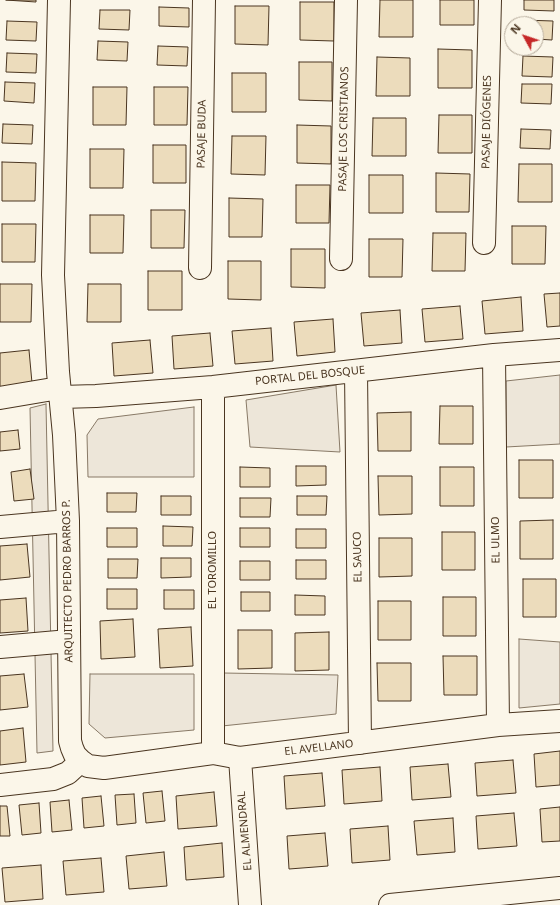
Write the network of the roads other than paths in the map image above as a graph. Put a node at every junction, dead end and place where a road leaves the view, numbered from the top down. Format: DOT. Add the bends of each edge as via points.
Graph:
graph roads {
  1 [pos="59,0"];
  2 [pos="204,0"];
  3 [pos="346,0"];
  4 [pos="490,0"];
  5 [pos="484,243"];
  6 [pos="341,259"];
  7 [pos="200,268"];
  8 [pos="560,350"];
  9 [pos="494,356"];
  10 [pos="356,371"];
  11 [pos="213,387"];
  12 [pos="60,393"];
  13 [pos="0,398"];
  14 [pos="68,521"];
  15 [pos="0,527"];
  16 [pos="69,641"];
  17 [pos="0,647"];
  18 [pos="560,721"];
  19 [pos="498,725"];
  20 [pos="360,742"];
  21 [pos="212,753"];
  22 [pos="240,758"];
  23 [pos="80,761"];
  24 [pos="0,785"];
  25 [pos="560,888"];
  26 [pos="250,905"];
  27 [pos="390,905"];
  1 -- 12 [label="street, ARQUITECTO PEDRO BARROS P." via="53,275"];
  2 -- 7 [label="street, PASAJE BUDA"];
  3 -- 6 [label="street, PASAJE LOS CRISTIANOS"];
  4 -- 5 [label="street, PASAJE DIÓGENES"];
  8 -- 9 [label="street, PORTAL DEL BOSQUE"];
  9 -- 10 [label="street, PORTAL DEL BOSQUE"];
  9 -- 19 [label="street, EL ULMO"];
  10 -- 11 [label="street, PORTAL DEL BOSQUE"];
  10 -- 20 [label="street, EL SAUCO"];
  11 -- 12 [label="street, PORTAL DEL BOSQUE"];
  11 -- 21 [label="street, EL TOROMILLO"];
  12 -- 13 [label="street, PORTAL DEL BOSQUE"];
  12 -- 14 [label="street, ARQUITECTO PEDRO BARROS P."];
  14 -- 15 [label="street"];
  14 -- 16 [label="street, ARQUITECTO PEDRO BARROS P."];
  16 -- 17 [label="street"];
  16 -- 23 [label="street, ARQUITECTO PEDRO BARROS P." via="70,741"];
  18 -- 19 [label="street, EL AVELLANO"];
  19 -- 20 [label="street, EL AVELLANO"];
  20 -- 22 [label="street, EL AVELLANO"];
  21 -- 22 [label="street, EL AVELLANO"];
  21 -- 23 [label="street, EL AVELLANO" via="104,768 88,766"];
  22 -- 26 [label="street, EL ALMENDRAL"];
  23 -- 24 [label="street" via="68,772 53,779"];
  25 -- 27 [label="street"];
}
